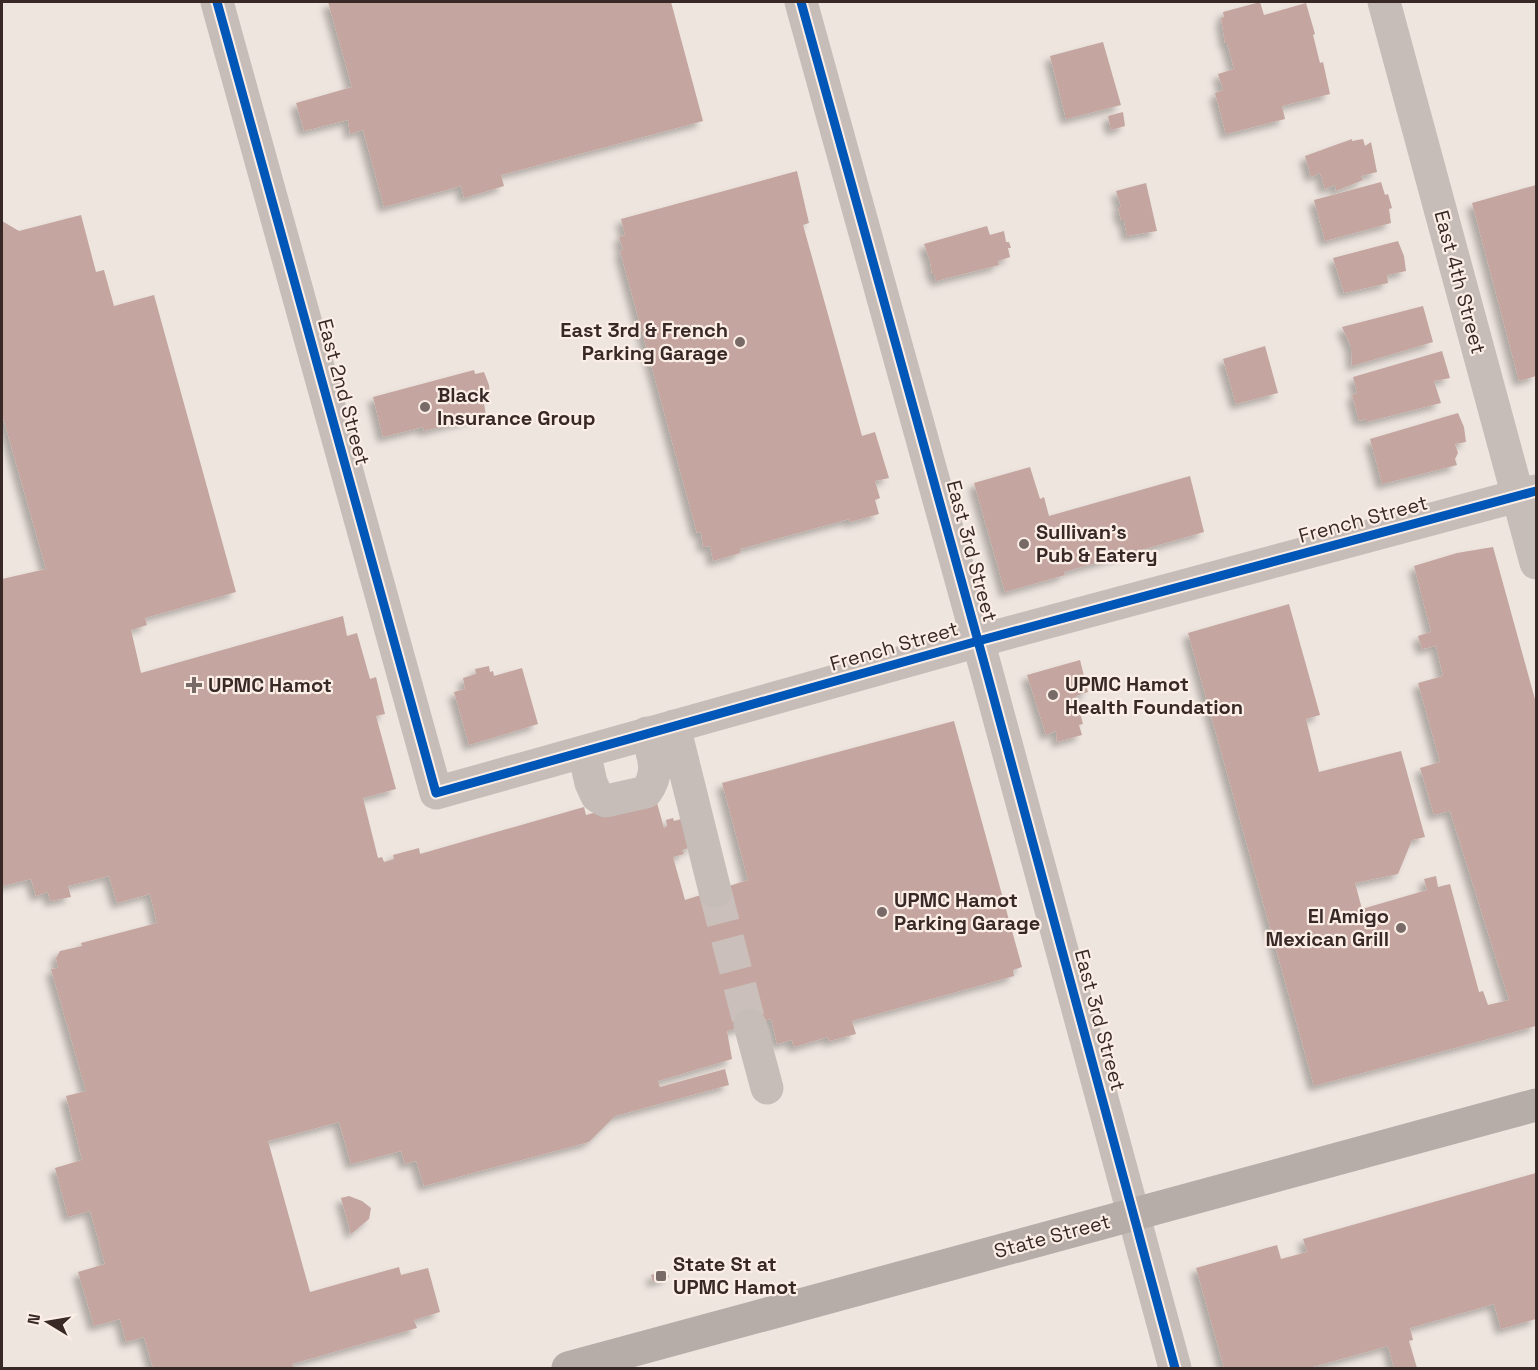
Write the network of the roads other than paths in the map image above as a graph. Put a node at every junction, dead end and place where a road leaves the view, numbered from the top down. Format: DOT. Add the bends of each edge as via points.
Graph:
graph roads {
  1 [pos="217,2"];
  2 [pos="801,2"];
  3 [pos="1384,2"];
  4 [pos="1528,493"];
  5 [pos="1536,563"];
  6 [pos="978,641"];
  7 [pos="660,730"];
  8 [pos="584,752"];
  9 [pos="436,793"];
  10 [pos="715,891"];
  11 [pos="750,1025"];
  12 [pos="767,1088"];
  13 [pos="1536,1105"];
  14 [pos="1134,1214"];
  15 [pos="584,1366"];
  16 [pos="1175,1368"];
  1 -- 9 [label="street, East 2nd Street"];
  2 -- 6 [label="street, East 3rd Street"];
  3 -- 4 [label="street, East 4th Street"];
  4 -- 5 [label="street, East 4th Street"];
  4 -- 6 [label="street, French Street"];
  6 -- 7 [label="street, French Street"];
  6 -- 14 [label="street, East 3rd Street"];
  7 -- 8 [label="street, French Street"];
  7 -- 8 [label="street" via="654,780 645,792 606,801 597,796"];
  7 -- 10 [label="street"];
  8 -- 9 [label="street, French Street"];
  11 -- 12 [label="street"];
  13 -- 14 [label="main road, State Street"];
  14 -- 15 [label="main road, State Street"];
  14 -- 16 [label="street, East 3rd Street"];
}
